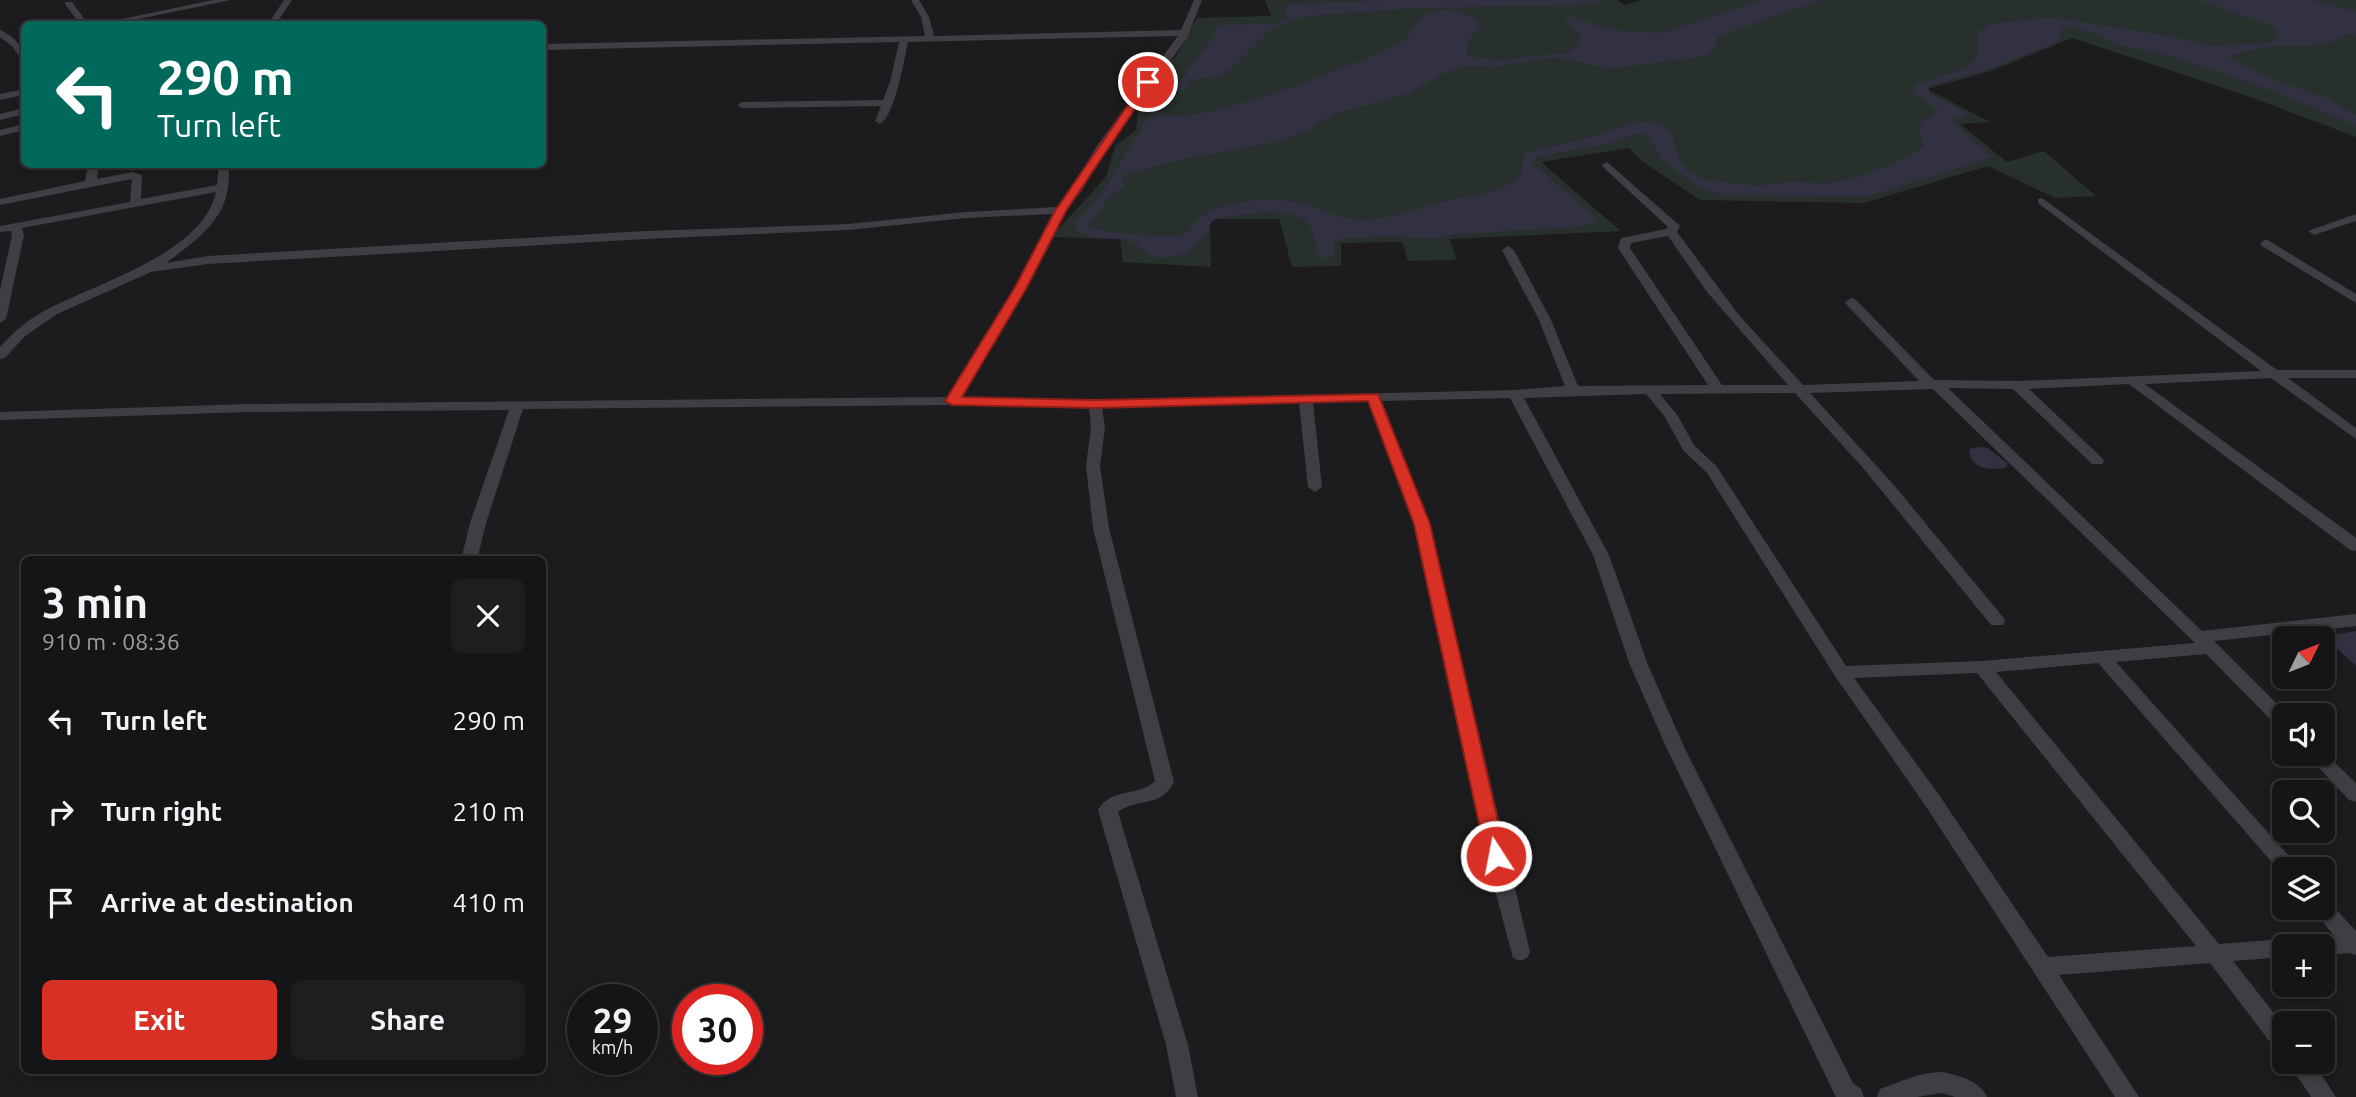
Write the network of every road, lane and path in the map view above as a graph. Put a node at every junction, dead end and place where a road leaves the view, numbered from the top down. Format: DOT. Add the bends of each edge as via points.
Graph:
graph roads {
  1 [pos="227,0"];
  2 [pos="288,0"];
  3 [pos="915,0"];
  4 [pos="1198,0"];
  5 [pos="69,4"];
  6 [pos="176,9"];
  7 [pos="82,21"];
  8 [pos="118,21"];
  9 [pos="274,21"];
  10 [pos="1184,33"];
  11 [pos="2,36"];
  12 [pos="904,40"];
  13 [pos="930,40"];
  14 [pos="546,47"];
  15 [pos="21,54"];
  16 [pos="21,93"];
  17 [pos="0,97"];
  18 [pos="888,103"];
  19 [pos="742,105"];
  20 [pos="21,112"];
  21 [pos="0,117"];
  22 [pos="880,121"];
  23 [pos="21,128"];
  24 [pos="0,133"];
  25 [pos="1607,165"];
  26 [pos="93,168"];
  27 [pos="224,168"];
  28 [pos="90,186"];
  29 [pos="221,188"];
  30 [pos="2042,201"];
  31 [pos="0,202"];
  32 [pos="135,205"];
  33 [pos="1060,211"];
  34 [pos="2356,217"];
  35 [pos="15,226"];
  36 [pos="0,229"];
  37 [pos="2314,231"];
  38 [pos="1671,232"];
  39 [pos="2266,243"];
  40 [pos="1508,250"];
  41 [pos="148,270"];
  42 [pos="2356,299"];
  43 [pos="1851,302"];
  44 [pos="0,319"];
  45 [pos="0,355"];
  46 [pos="2276,374"];
  47 [pos="2356,374"];
  48 [pos="2133,381"];
  49 [pos="1933,384"];
  50 [pos="2017,385"];
  51 [pos="1717,388"];
  52 [pos="1798,389"];
  53 [pos="1573,390"];
  54 [pos="1651,391"];
  55 [pos="1515,394"];
  56 [pos="1373,397"];
  57 [pos="1306,399"];
  58 [pos="952,401"];
  59 [pos="1095,404"];
  60 [pos="517,407"];
  61 [pos="0,416"];
  62 [pos="2356,435"];
  63 [pos="2097,461"];
  64 [pos="1315,487"];
  65 [pos="2356,546"];
  66 [pos="470,556"];
  67 [pos="2356,620"];
  68 [pos="1997,621"];
  69 [pos="2205,643"];
  70 [pos="2104,659"];
  71 [pos="1982,667"];
  72 [pos="1841,672"];
  73 [pos="2272,710"];
  74 [pos="2327,766"];
  75 [pos="2356,796"];
  76 [pos="2278,857"];
  77 [pos="2333,920"];
  78 [pos="2355,944"];
  79 [pos="2335,945"];
  80 [pos="2272,949"];
  81 [pos="1520,952"];
  82 [pos="2215,954"];
  83 [pos="2042,967"];
  84 [pos="2272,1028"];
  85 [pos="2308,1074"];
  86 [pos="1187,1097"];
  87 [pos="1853,1097"];
  88 [pos="1888,1097"];
  89 [pos="1976,1097"];
  90 [pos="2128,1097"];
  91 [pos="2325,1097"];
  1 -- 6 [label="street"];
  2 -- 9 [label="street"];
  3 -- 13 [label="street"];
  4 -- 10 [label="street"];
  5 -- 7 [label="street"];
  6 -- 8 [label="street"];
  10 -- 13 [label="street"];
  10 -- 33 [label="street"];
  11 -- 15 [label="street"];
  12 -- 13 [label="street"];
  12 -- 14 [label="street"];
  12 -- 18 [label="street"];
  16 -- 17 [label="street"];
  18 -- 19 [label="street"];
  18 -- 22 [label="street"];
  20 -- 21 [label="street"];
  23 -- 24 [label="street"];
  25 -- 38 [label="street" via="1674,226"];
  26 -- 28 [label="street"];
  27 -- 29 [label="street"];
  28 -- 31 [label="street"];
  28 -- 32 [label="street" via="138,177"];
  29 -- 32 [label="street"];
  29 -- 41 [label="street" via="219,205 206,221"];
  30 -- 46 [label="street"];
  32 -- 35 [label="street"];
  33 -- 41 [label="street" via="848,227 208,260"];
  33 -- 58 [label="street" via="1020,289"];
  34 -- 37 [label="street"];
  35 -- 36 [label="street"];
  35 -- 44 [label="street" via="18,235"];
  38 -- 51 [label="street" via="1625,241 1623,247"];
  38 -- 52 [label="street" via="1731,318"];
  39 -- 42 [label="street"];
  40 -- 53 [label="street" via="1545,320"];
  41 -- 45 [label="street" via="53,311 19,334"];
  43 -- 49 [label="street"];
  46 -- 47 [label="street"];
  46 -- 48 [label="street"];
  46 -- 62 [label="street"];
  48 -- 50 [label="street"];
  48 -- 65 [label="street"];
  49 -- 50 [label="street"];
  49 -- 52 [label="street"];
  49 -- 69 [label="street"];
  50 -- 63 [label="street"];
  51 -- 52 [label="street"];
  51 -- 54 [label="street"];
  52 -- 68 [label="street" via="1852,446"];
  53 -- 54 [label="street"];
  53 -- 55 [label="street"];
  54 -- 72 [label="street" via="1688,447 1712,470"];
  55 -- 56 [label="street"];
  55 -- 87 [label="street" via="1601,555 1639,665 1676,748 1845,1091"];
  56 -- 57 [label="street"];
  56 -- 81 [label="street" via="1422,524"];
  57 -- 59 [label="street"];
  57 -- 64 [label="street"];
  58 -- 59 [label="street"];
  58 -- 60 [label="street"];
  59 -- 86 [label="street" via="1098,427 1093,466 1101,528 1165,782 1154,793 1121,799 1108,810 1177,1045"];
  60 -- 61 [label="street" via="249,408"];
  60 -- 66 [label="street"];
  67 -- 69 [label="street"];
  69 -- 70 [label="street"];
  69 -- 73 [label="street"];
  70 -- 71 [label="street"];
  70 -- 76 [label="street"];
  71 -- 72 [label="street"];
  71 -- 82 [label="street"];
  72 -- 83 [label="street"];
  74 -- 75 [label="street"];
  77 -- 78 [label="street"];
  78 -- 79 [label="street"];
  80 -- 82 [label="street"];
  82 -- 83 [label="street"];
  82 -- 84 [label="street"];
  83 -- 90 [label="street"];
  85 -- 91 [label="street"];
  88 -- 89 [label="street" via="1936,1080 1958,1085"];
}
